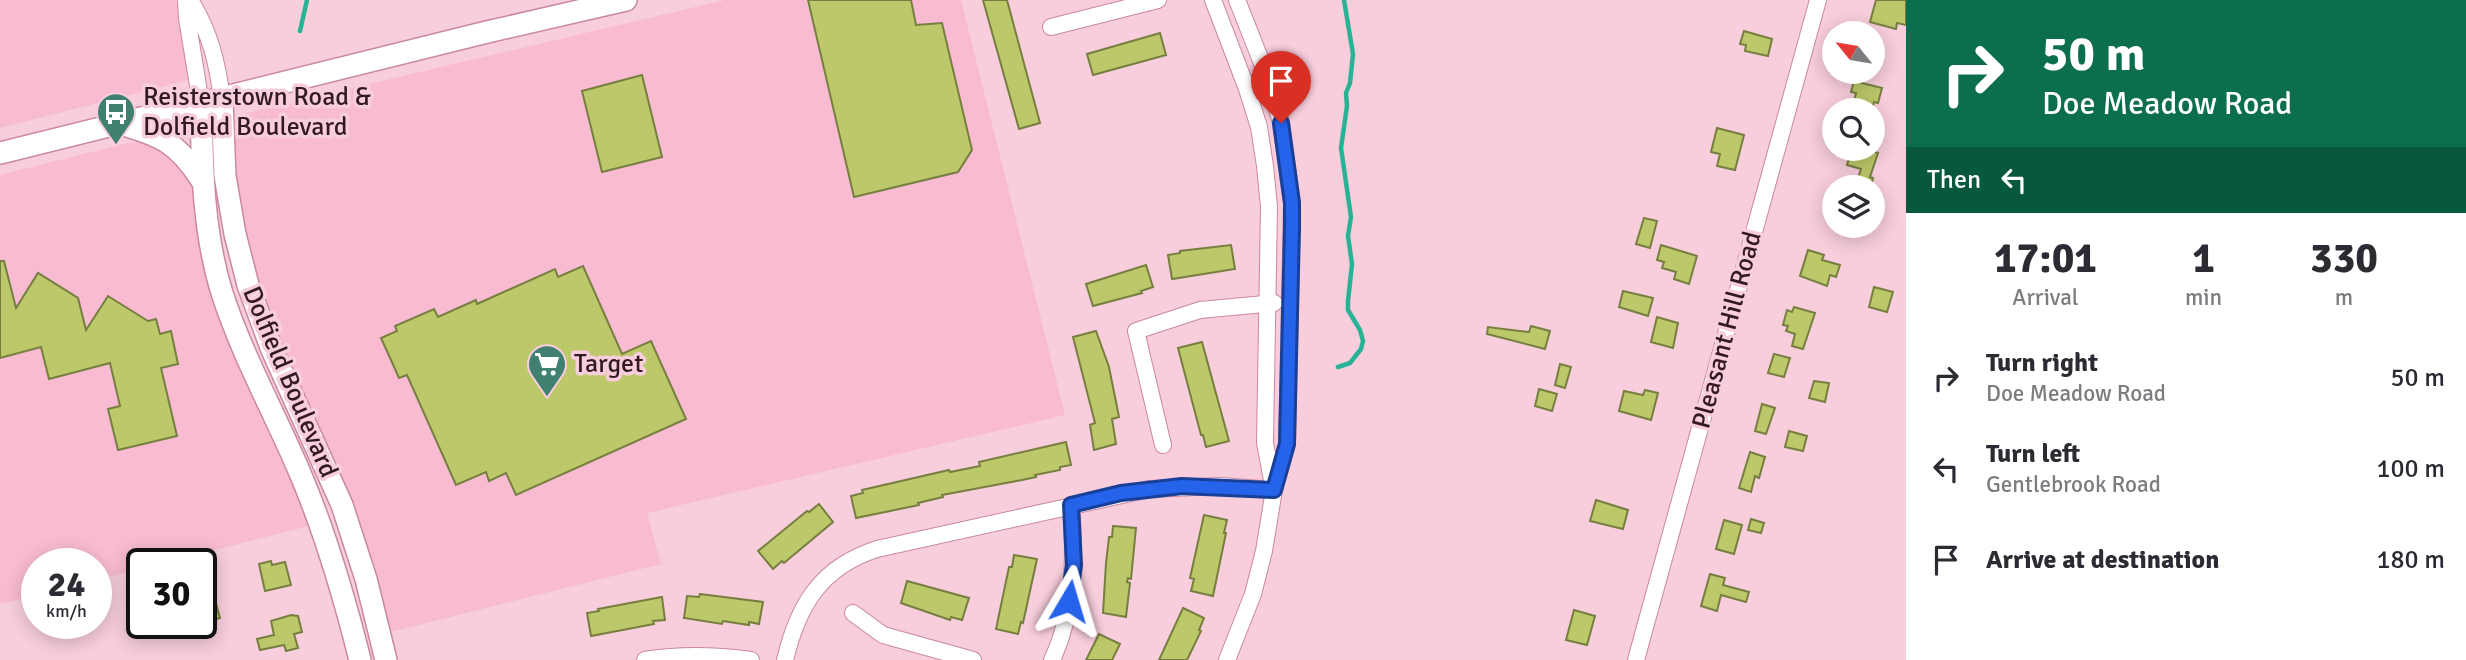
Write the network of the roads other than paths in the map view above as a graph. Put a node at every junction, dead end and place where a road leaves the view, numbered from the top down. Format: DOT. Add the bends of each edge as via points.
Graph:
graph roads {
  1 [pos="188,0"];
  2 [pos="626,0"];
  3 [pos="1158,0"];
  4 [pos="1213,0"];
  5 [pos="1237,0"];
  6 [pos="1818,0"];
  7 [pos="1051,27"];
  8 [pos="222,99"];
  9 [pos="201,104"];
  10 [pos="118,124"];
  11 [pos="0,153"];
  12 [pos="202,181"];
  13 [pos="1290,302"];
  14 [pos="1266,304"];
  15 [pos="1163,445"];
  16 [pos="1274,490"];
  17 [pos="1071,505"];
  18 [pos="853,613"];
  19 [pos="360,660"];
  20 [pos="386,660"];
  21 [pos="645,660"];
  22 [pos="751,660"];
  23 [pos="785,660"];
  24 [pos="973,660"];
  25 [pos="1052,660"];
  26 [pos="1227,660"];
  27 [pos="1636,660"];
  1 -- 8 [label="street" via="206,26"];
  1 -- 9 [label="street"];
  2 -- 8 [label="main road"];
  3 -- 7 [label="street"];
  4 -- 14 [label="street" via="1259,127 1269,207"];
  5 -- 13 [label="street" via="1281,123 1292,203"];
  6 -- 27 [label="street, Pleasant Hill Road"];
  8 -- 9 [label="main road"];
  8 -- 20 [label="main road, Dolfield Boulevard" via="227,189 248,285 342,505"];
  9 -- 10 [label="main road"];
  9 -- 12 [label="main road, Dolfield Boulevard"];
  10 -- 11 [label="main road"];
  10 -- 12 [label="main road" via="149,132 178,148"];
  12 -- 19 [label="main road, Dolfield Boulevard" via="222,292 318,516"];
  13 -- 14 [label="street"];
  13 -- 16 [label="street" via="1287,444"];
  14 -- 15 [label="street" via="1200,310 1136,331"];
  14 -- 16 [label="street" via="1265,443"];
  16 -- 17 [label="street" via="1182,486"];
  16 -- 26 [label="street" via="1264,551"];
  17 -- 23 [label="street" via="858,555 815,589 792,632"];
  17 -- 25 [label="street" via="1074,565 1065,625"];
  18 -- 24 [label="street" via="883,635"];
  21 -- 22 [label="street" via="714,655"];
}
